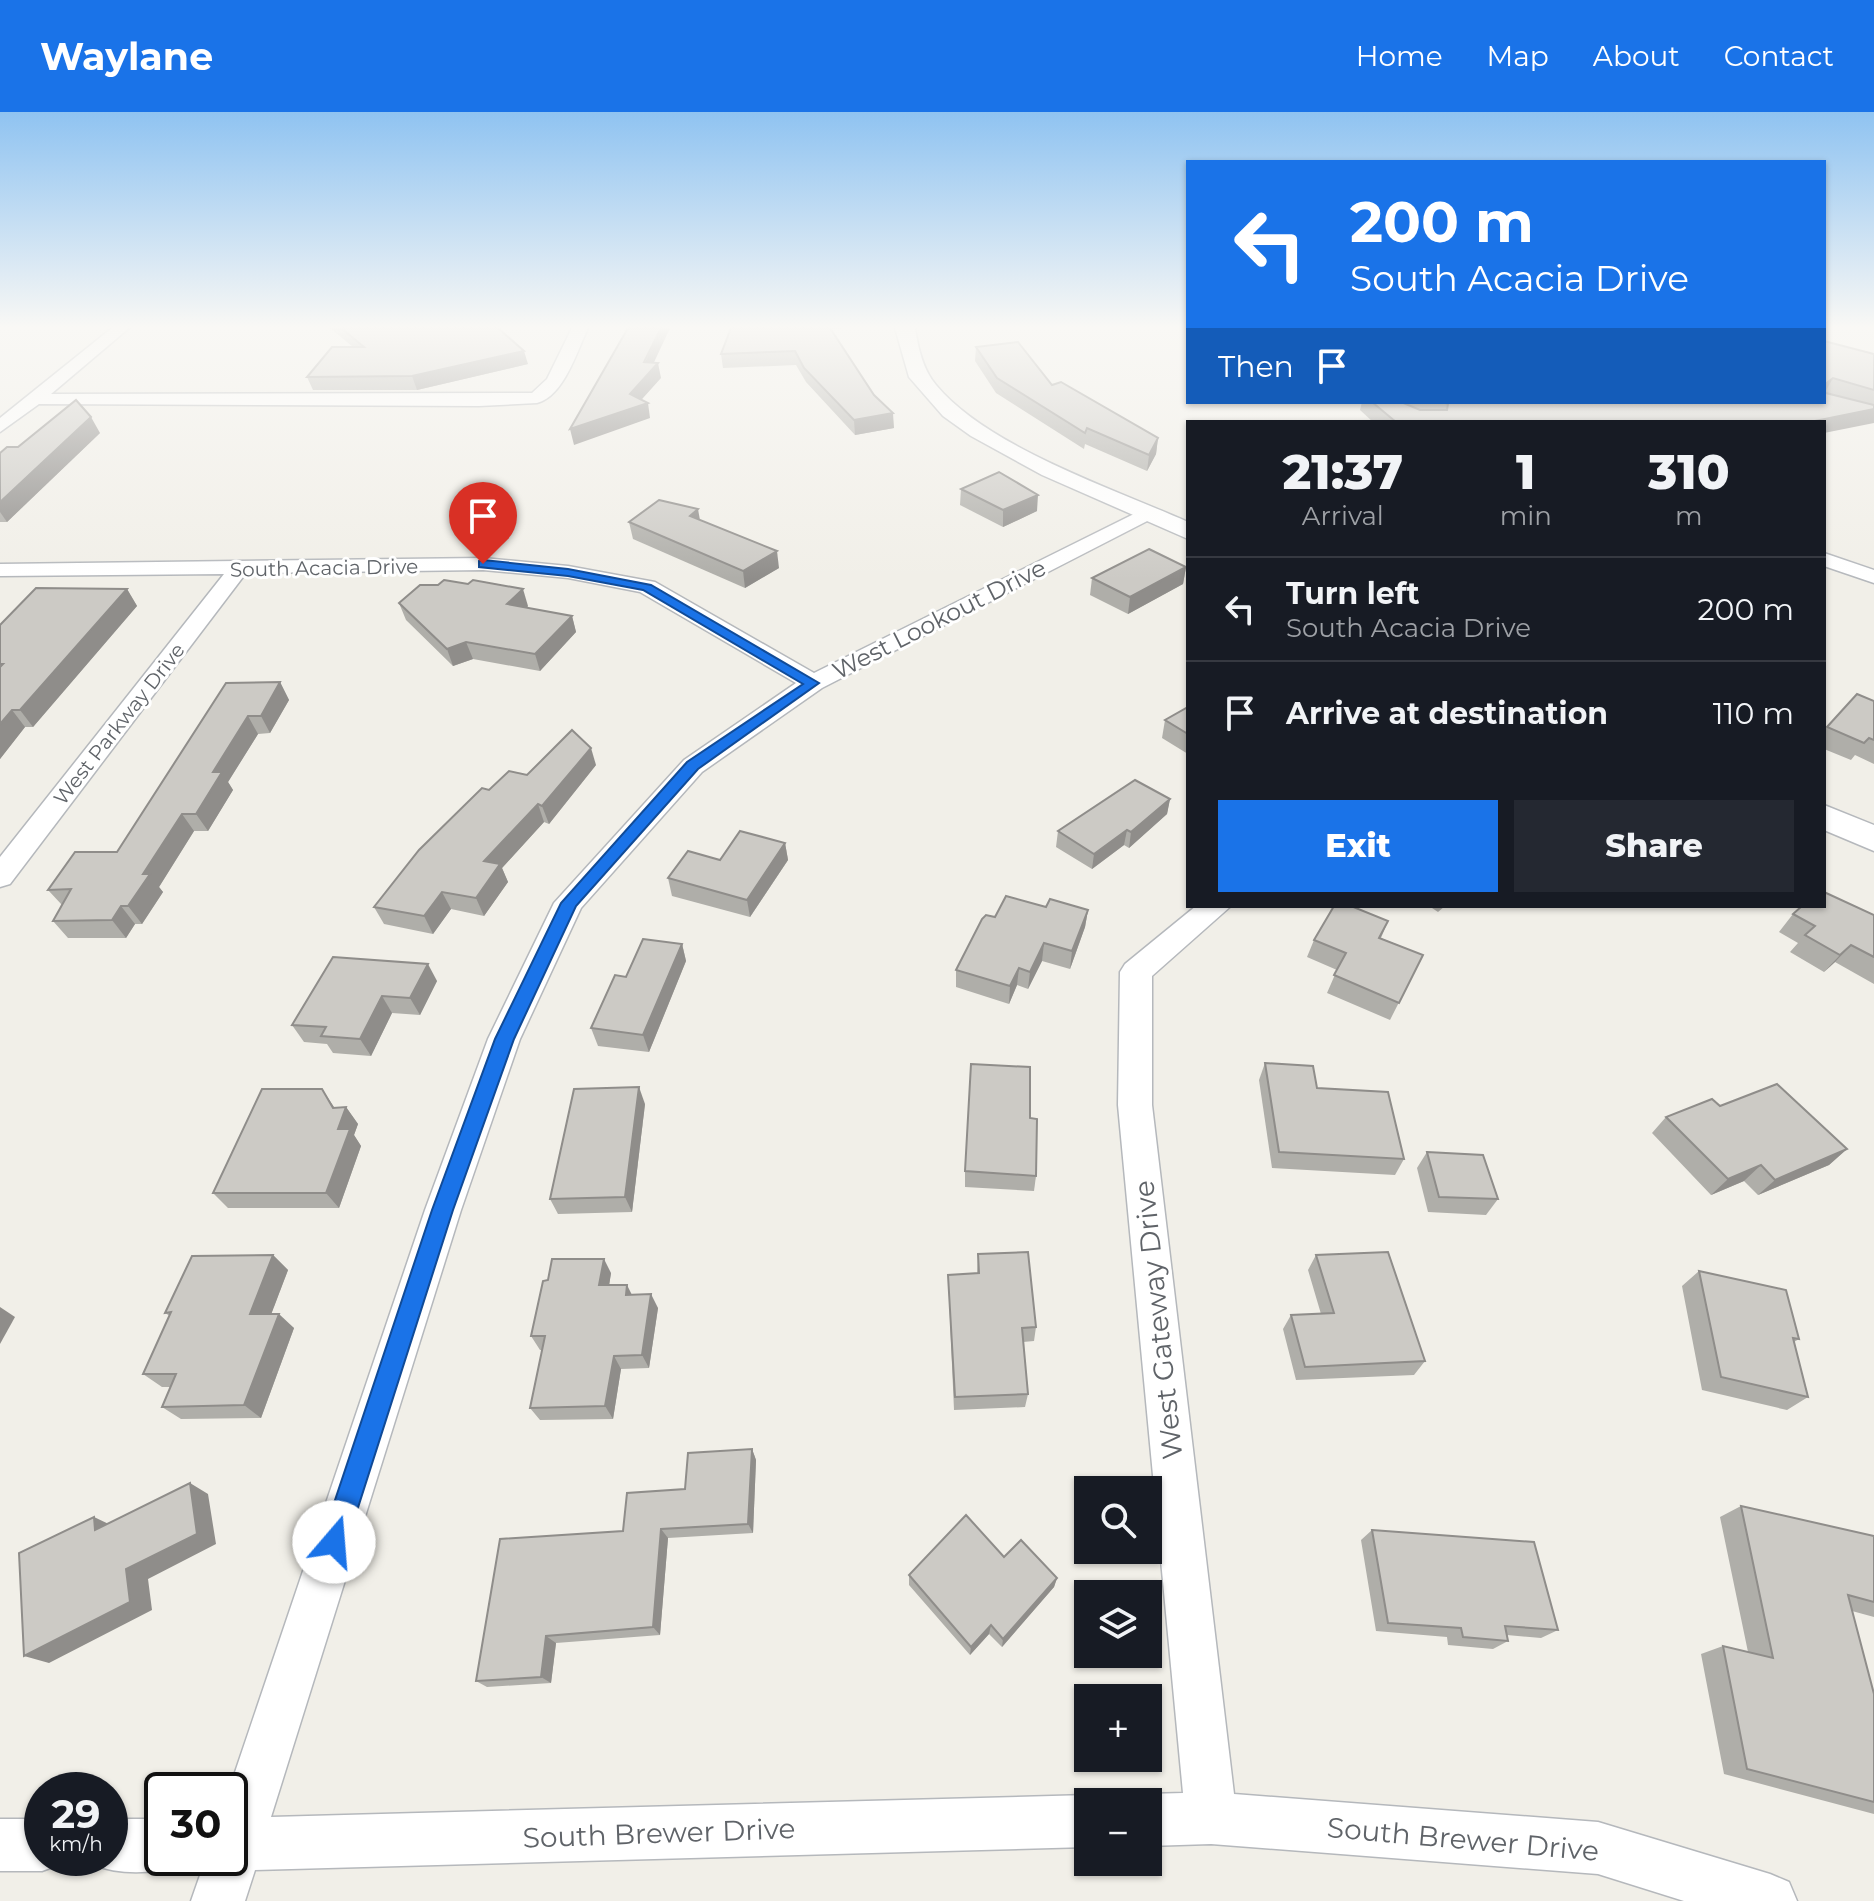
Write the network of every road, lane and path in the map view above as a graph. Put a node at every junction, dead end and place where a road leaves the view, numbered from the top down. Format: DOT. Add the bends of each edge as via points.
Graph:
graph roads {
  1 [pos="19,411"];
  2 [pos="951,411"];
  3 [pos="0,427"];
  4 [pos="1148,513"];
  5 [pos="1186,530"];
  6 [pos="1826,560"];
  7 [pos="0,570"];
  8 [pos="238,570"];
  9 [pos="1874,577"];
  10 [pos="813,683"];
  11 [pos="1826,817"];
  12 [pos="1874,839"];
  13 [pos="0,877"];
  14 [pos="1214,908"];
  15 [pos="248,1799"];
  16 [pos="1211,1818"];
  17 [pos="1162,1820"];
  18 [pos="1074,1821"];
  19 [pos="248,1844"];
  20 [pos="0,1845"];
  21 [pos="24,1845"];
  22 [pos="225,1876"];
  23 [pos="218,1901"];
  24 [pos="1770,1901"];
  1 -- 3 [label="street"];
  2 -- 4 [label="street" via="997,442"];
  4 -- 5 [label="street"];
  4 -- 10 [label="street, West Lookout Drive"];
  6 -- 9 [label="street"];
  7 -- 8 [label="street, South Acacia Drive"];
  8 -- 10 [label="street, South Acacia Drive" via="483,564 647,587"];
  8 -- 13 [label="street, West Parkway Drive"];
  10 -- 15 [label="street, West Lookout Drive" via="693,766 569,903 504,1039"];
  11 -- 12 [label="street"];
  14 -- 16 [label="street, West Gateway Drive" via="1136,972 1135,1105"];
  16 -- 17 [label="street, South Brewer Drive"];
  16 -- 24 [label="street, South Brewer Drive" via="1598,1848"];
  18 -- 19 [label="street, South Brewer Drive"];
  20 -- 21 [label="street"];
  22 -- 23 [label="street, West Lookout Drive"];
}
